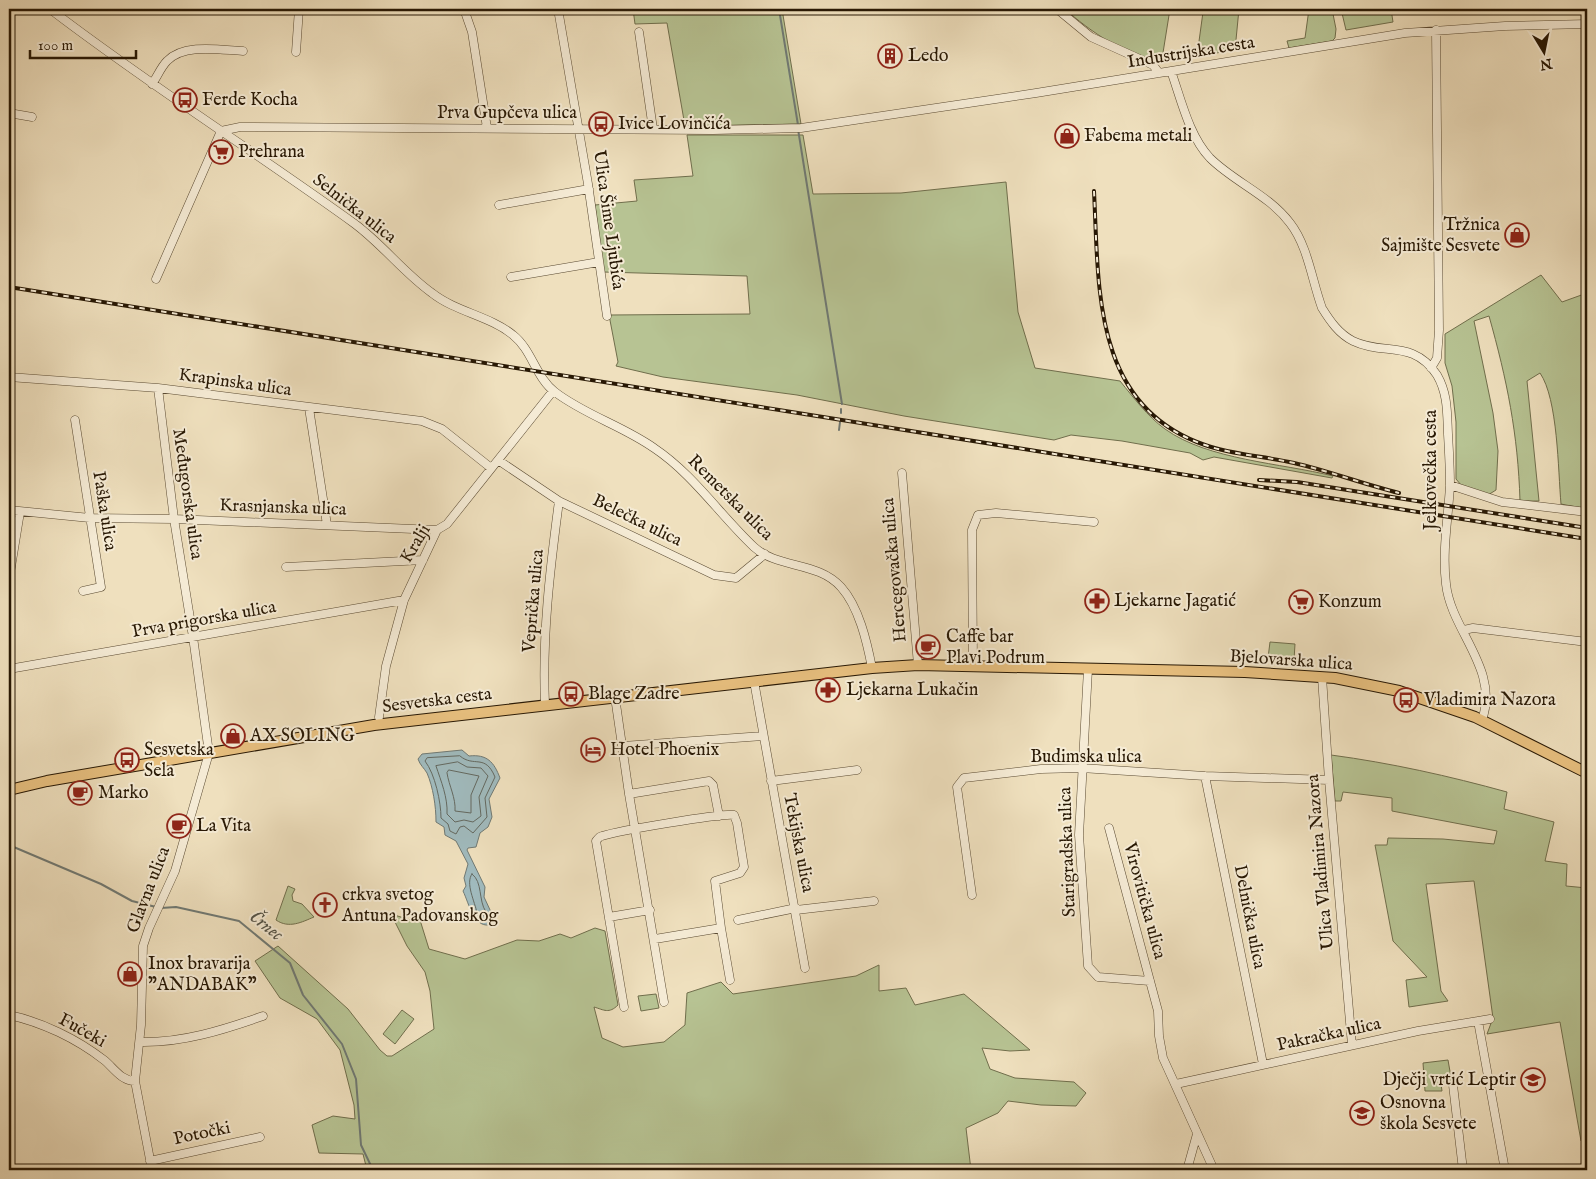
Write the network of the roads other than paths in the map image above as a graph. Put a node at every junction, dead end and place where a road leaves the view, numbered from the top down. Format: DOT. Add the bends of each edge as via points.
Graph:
graph roads {
  1 [pos="50,9"];
  2 [pos="299,9"];
  3 [pos="464,9"];
  4 [pos="558,9"];
  5 [pos="1057,9"];
  6 [pos="1587,24"];
  7 [pos="1436,30"];
  8 [pos="639,32"];
  9 [pos="243,51"];
  10 [pos="296,52"];
  11 [pos="1171,71"];
  12 [pos="1159,73"];
  13 [pos="152,84"];
  14 [pos="9,113"];
  15 [pos="32,117"];
  16 [pos="487,128"];
  17 [pos="579,128"];
  18 [pos="654,129"];
  19 [pos="798,129"];
  20 [pos="221,131"];
  21 [pos="589,189"];
  22 [pos="499,205"];
  23 [pos="599,262"];
  24 [pos="511,277"];
  25 [pos="156,279"];
  26 [pos="607,316"];
  27 [pos="1431,368"];
  28 [pos="9,377"];
  29 [pos="158,388"];
  30 [pos="553,391"];
  31 [pos="308,408"];
  32 [pos="75,420"];
  33 [pos="498,460"];
  34 [pos="491,468"];
  35 [pos="902,473"];
  36 [pos="1450,485"];
  37 [pos="559,501"];
  38 [pos="9,510"];
  39 [pos="20,512"];
  40 [pos="1587,512"];
  41 [pos="90,518"];
  42 [pos="174,519"];
  43 [pos="1094,522"];
  44 [pos="327,525"];
  45 [pos="437,530"];
  46 [pos="765,554"];
  47 [pos="423,560"];
  48 [pos="286,567"];
  49 [pos="9,579"];
  50 [pos="83,591"];
  51 [pos="404,600"];
  52 [pos="1464,630"];
  53 [pos="193,637"];
  54 [pos="1587,642"];
  55 [pos="918,665"];
  56 [pos="973,666"];
  57 [pos="872,668"];
  58 [pos="9,670"];
  59 [pos="1088,673"];
  60 [pos="1322,677"];
  61 [pos="754,681"];
  62 [pos="615,697"];
  63 [pos="545,705"];
  64 [pos="379,717"];
  65 [pos="1482,720"];
  66 [pos="763,736"];
  67 [pos="623,746"];
  68 [pos="209,753"];
  69 [pos="1082,768"];
  70 [pos="857,770"];
  71 [pos="1587,773"];
  72 [pos="1205,776"];
  73 [pos="1328,780"];
  74 [pos="770,782"];
  75 [pos="9,790"];
  76 [pos="629,794"];
  77 [pos="719,816"];
  78 [pos="1109,828"];
  79 [pos="636,830"];
  80 [pos="972,895"];
  81 [pos="874,901"];
  82 [pos="796,909"];
  83 [pos="650,910"];
  84 [pos="609,917"];
  85 [pos="738,920"];
  86 [pos="722,928"];
  87 [pos="655,940"];
  88 [pos="805,968"];
  89 [pos="730,980"];
  90 [pos="1150,982"];
  91 [pos="664,1002"];
  92 [pos="624,1007"];
  93 [pos="9,1015"];
  94 [pos="263,1016"];
  95 [pos="1490,1020"];
  96 [pos="1478,1021"];
  97 [pos="140,1042"];
  98 [pos="1352,1045"];
  99 [pos="1263,1064"];
  100 [pos="135,1081"];
  101 [pos="1176,1084"];
  102 [pos="1453,1085"];
  103 [pos="1197,1134"];
  104 [pos="260,1137"];
  105 [pos="150,1161"];
  106 [pos="152,1170"];
  107 [pos="1187,1170"];
  108 [pos="1214,1170"];
  109 [pos="1464,1170"];
  110 [pos="1505,1170"];
  1 -- 13 [label="street, Selnička ulica"];
  2 -- 10 [label="street"];
  3 -- 16 [label="street" via="472,32"];
  4 -- 17 [label="street, Ulica Šime Ljubića"];
  5 -- 12 [label="street" via="1091,37 1153,65"];
  6 -- 7 [label="street, Industrijska cesta"];
  7 -- 11 [label="street, Industrijska cesta"];
  7 -- 27 [label="street" via="1439,330 1437,358"];
  8 -- 18 [label="street"];
  9 -- 13 [label="street" via="195,50 174,55"];
  11 -- 12 [label="street, Industrijska cesta"];
  11 -- 27 [label="street, Jelkovečka cesta" via="1206,153 1283,214 1294,229 1322,308 1329,319 1353,341 1407,351"];
  12 -- 19 [label="street, Industrijska cesta"];
  13 -- 20 [label="street, Selnička ulica"];
  14 -- 15 [label="street"];
  16 -- 17 [label="street, Prva Gupčeva ulica"];
  16 -- 20 [label="street, Prva Gupčeva ulica" via="240,127"];
  17 -- 18 [label="street, Prva Gupčeva ulica"];
  17 -- 21 [label="street, Ulica Šime Ljubića"];
  18 -- 19 [label="street, Prva Gupčeva ulica"];
  20 -- 25 [label="street"];
  20 -- 30 [label="street, Selnička ulica" via="357,226 440,300 512,334 526,349"];
  21 -- 22 [label="street"];
  21 -- 23 [label="street, Ulica Šime Ljubića"];
  23 -- 24 [label="street"];
  23 -- 26 [label="street, Ulica Šime Ljubića"];
  27 -- 36 [label="street, Jelkovečka cesta" via="1441,383 1448,408"];
  28 -- 29 [label="street"];
  29 -- 31 [label="street, Krapinska ulica"];
  29 -- 42 [label="street, Međugorska ulica"];
  30 -- 33 [label="street, Kralji"];
  30 -- 46 [label="street, Remetska ulica" via="653,447 670,460 756,549"];
  31 -- 34 [label="street, Krapinska ulica" via="433,424"];
  31 -- 44 [label="street, Krapinska ulica"];
  32 -- 41 [label="street, Paška ulica"];
  33 -- 34 [label="street, Kralji"];
  33 -- 37 [label="street, Belečka ulica"];
  34 -- 45 [label="street, Kralji" via="447,524"];
  35 -- 55 [label="street, Hercegovačka ulica"];
  36 -- 40 [label="street" via="1502,502"];
  36 -- 52 [label="street, Jelkovečka cesta" via="1444,570 1452,607"];
  37 -- 46 [label="street, Belečka ulica" via="714,575 736,578"];
  37 -- 63 [label="street, Veprička ulica" via="543,648"];
  38 -- 39 [label="street, Krasnjanska ulica"];
  39 -- 41 [label="street, Krasnjanska ulica"];
  39 -- 49 [label="street"];
  41 -- 42 [label="street, Krasnjanska ulica"];
  41 -- 50 [label="street, Paška ulica" via="101,587"];
  42 -- 44 [label="street, Krasnjanska ulica"];
  42 -- 53 [label="street, Međugorska ulica"];
  43 -- 56 [label="street" via="996,513 978,515 972,530"];
  44 -- 45 [label="street, Krasnjanska ulica"];
  45 -- 47 [label="street, Kralji"];
  46 -- 57 [label="street, Remetska ulica" via="814,569 842,588 856,612"];
  47 -- 48 [label="street"];
  47 -- 51 [label="street, Kralji"];
  51 -- 53 [label="street, Prva prigorska ulica"];
  51 -- 64 [label="street, Kralji" via="386,666"];
  52 -- 54 [label="street" via="1473,628"];
  52 -- 65 [label="street, Jelkovečka cesta" via="1482,676 1485,702"];
  53 -- 58 [label="street, Prva prigorska ulica"];
  53 -- 68 [label="street, Međugorska ulica"];
  55 -- 56 [label="main road, Bjelovarska ulica"];
  55 -- 57 [label="main road, Bjelovarska ulica"];
  56 -- 59 [label="main road, Bjelovarska ulica"];
  57 -- 61 [label="main road, Sesvetska cesta"];
  59 -- 60 [label="main road, Bjelovarska ulica" via="1264,673"];
  59 -- 69 [label="street, Starigradska ulica"];
  60 -- 65 [label="main road, Bjelovarska ulica" via="1399,691"];
  60 -- 73 [label="street, Ulica Vladimira Nazora"];
  61 -- 62 [label="main road, Sesvetska cesta"];
  61 -- 66 [label="street, Tekijska ulica"];
  62 -- 63 [label="main road, Sesvetska cesta"];
  62 -- 67 [label="street"];
  63 -- 68 [label="main road, Sesvetska cesta" via="374,725"];
  65 -- 71 [label="main road, Bjelovarska ulica"];
  66 -- 67 [label="street"];
  66 -- 74 [label="street, Tekijska ulica"];
  67 -- 76 [label="street"];
  68 -- 75 [label="main road, Sesvetska cesta"];
  68 -- 97 [label="street, Glavna ulica" via="175,871 143,946"];
  69 -- 72 [label="street, Budimska ulica"];
  69 -- 80 [label="street, Budimska ulica" via="961,778 957,787"];
  69 -- 90 [label="street, Starigradska ulica" via="1079,835 1088,966 1098,977"];
  70 -- 74 [label="street, Tekijska ulica"];
  72 -- 73 [label="street, Budimska ulica"];
  72 -- 99 [label="street, Delnička ulica"];
  73 -- 98 [label="street, Ulica Vladimira Nazora"];
  74 -- 82 [label="street, Tekijska ulica"];
  76 -- 77 [label="street" via="709,781 713,785"];
  76 -- 79 [label="street"];
  77 -- 79 [label="street"];
  77 -- 86 [label="street" via="730,814 736,818 744,867 740,873 715,881"];
  78 -- 90 [label="street, Virovitička ulica"];
  79 -- 83 [label="street"];
  79 -- 84 [label="street" via="602,836 596,841"];
  81 -- 82 [label="street, Tekijska ulica"];
  82 -- 85 [label="street"];
  82 -- 88 [label="street, Tekijska ulica"];
  83 -- 84 [label="street"];
  83 -- 87 [label="street"];
  84 -- 92 [label="street"];
  86 -- 87 [label="street"];
  86 -- 89 [label="street"];
  87 -- 91 [label="street"];
  90 -- 101 [label="street, Virovitička ulica" via="1158,1011 1163,1058"];
  93 -- 100 [label="street, Fučeki" via="55,1031 104,1060 124,1078"];
  94 -- 97 [label="street" via="220,1031 181,1039"];
  95 -- 96 [label="street, Pakračka ulica"];
  96 -- 98 [label="street, Pakračka ulica"];
  96 -- 110 [label="street"];
  97 -- 100 [label="street, Glavna ulica"];
  98 -- 99 [label="street, Pakračka ulica"];
  99 -- 101 [label="street, Pakračka ulica"];
  100 -- 105 [label="street, Glavna ulica"];
  101 -- 103 [label="street, Virovitička ulica"];
  102 -- 109 [label="street"];
  103 -- 107 [label="street"];
  103 -- 108 [label="street, Virovitička ulica"];
  104 -- 105 [label="street, Potočki"];
  105 -- 106 [label="street, Glavna ulica"];
}
